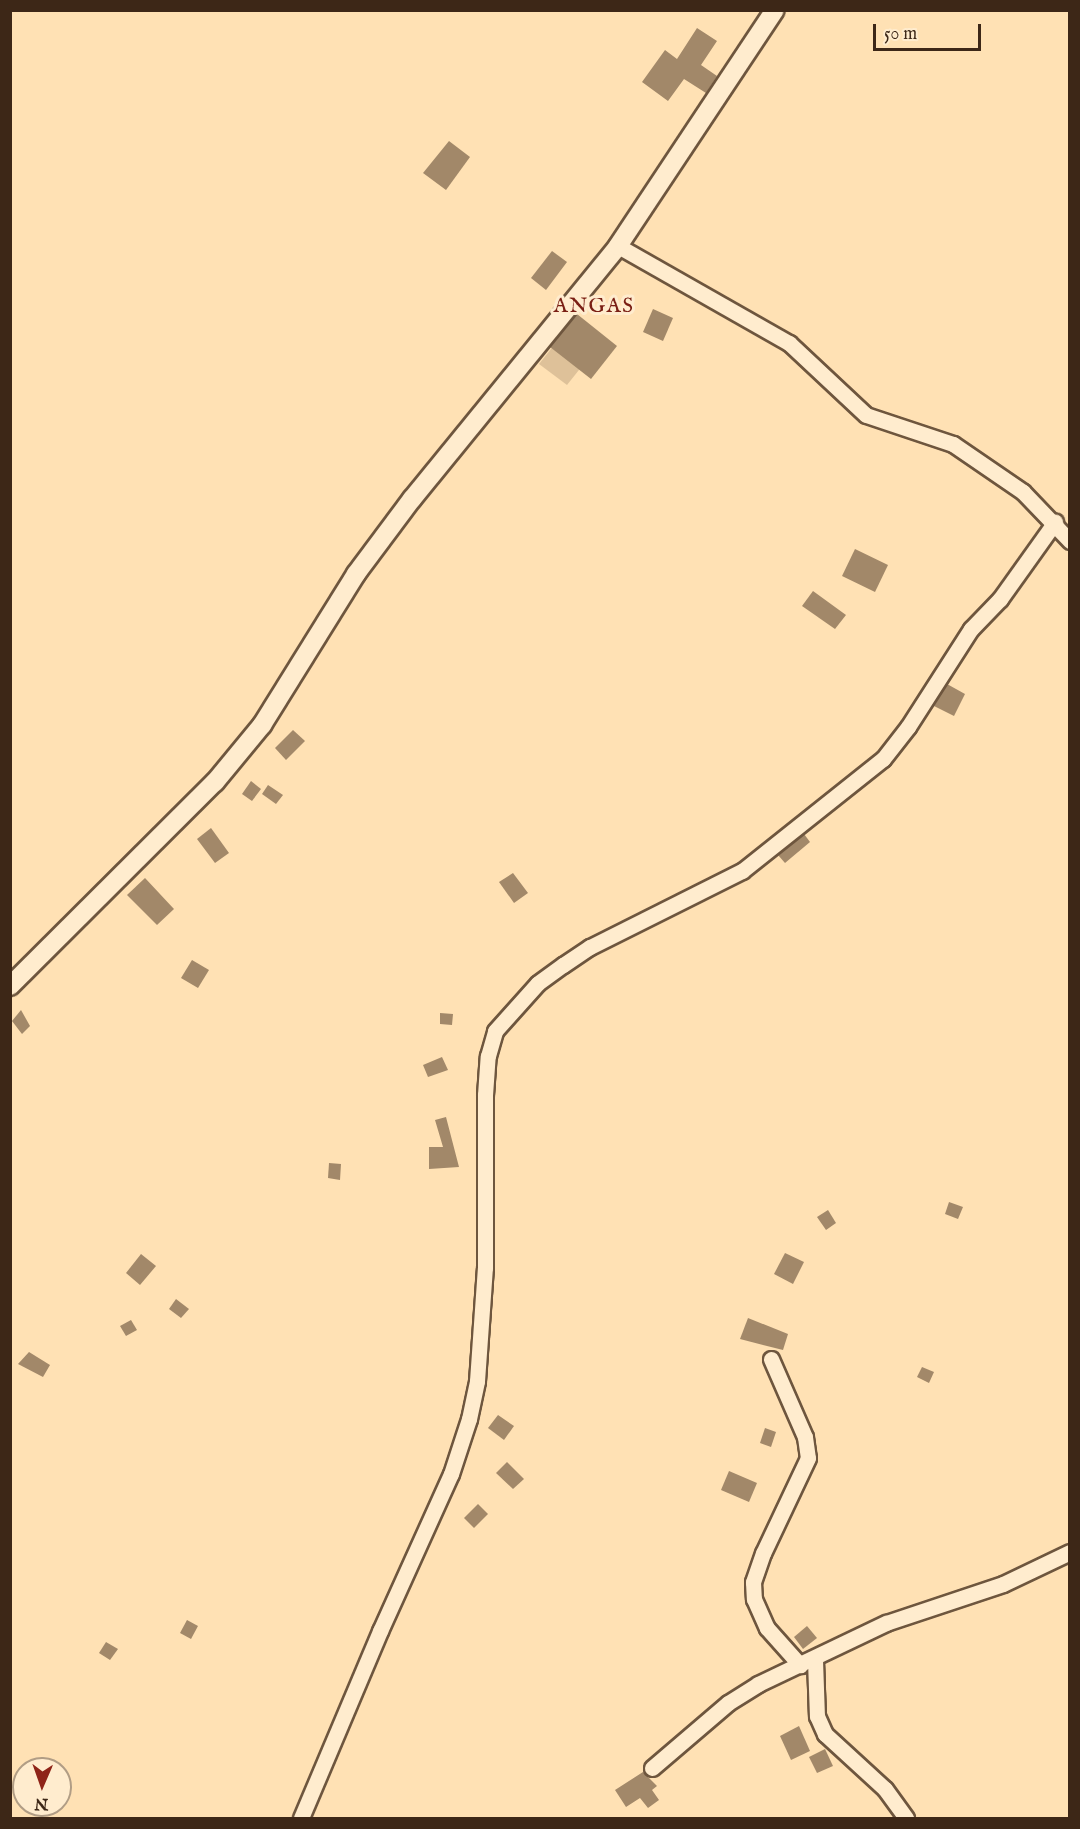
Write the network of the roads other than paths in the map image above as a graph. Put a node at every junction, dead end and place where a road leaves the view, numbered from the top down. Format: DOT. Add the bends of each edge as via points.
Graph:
graph roads {
  1 [pos="775,10"];
  2 [pos="618,246"];
  3 [pos="1054,522"];
  4 [pos="1070,541"];
  5 [pos="10,986"];
  6 [pos="771,1359"];
  7 [pos="1070,1552"];
  8 [pos="815,1660"];
  9 [pos="800,1665"];
  10 [pos="652,1768"];
  11 [pos="301,1818"];
  12 [pos="906,1818"];
  1 -- 2 [label="street"];
  2 -- 3 [label="street" via="789,343 866,415 953,444 1023,492"];
  2 -- 5 [label="street" via="356,574 262,725 215,783"];
  3 -- 4 [label="street"];
  3 -- 11 [label="street" via="1000,599 971,629 883,759 742,871 590,947 563,965 538,984 495,1031 488,1056 485,1095 485,1268 477,1381 469,1419 451,1474"];
  6 -- 9 [label="street" via="805,1437 808,1458 763,1552 753,1582 754,1599 767,1628"];
  7 -- 8 [label="street" via="1003,1584 886,1623"];
  8 -- 9 [label="street"];
  8 -- 12 [label="street" via="817,1716 825,1734 885,1789"];
  9 -- 10 [label="street" via="728,1703"];
}
